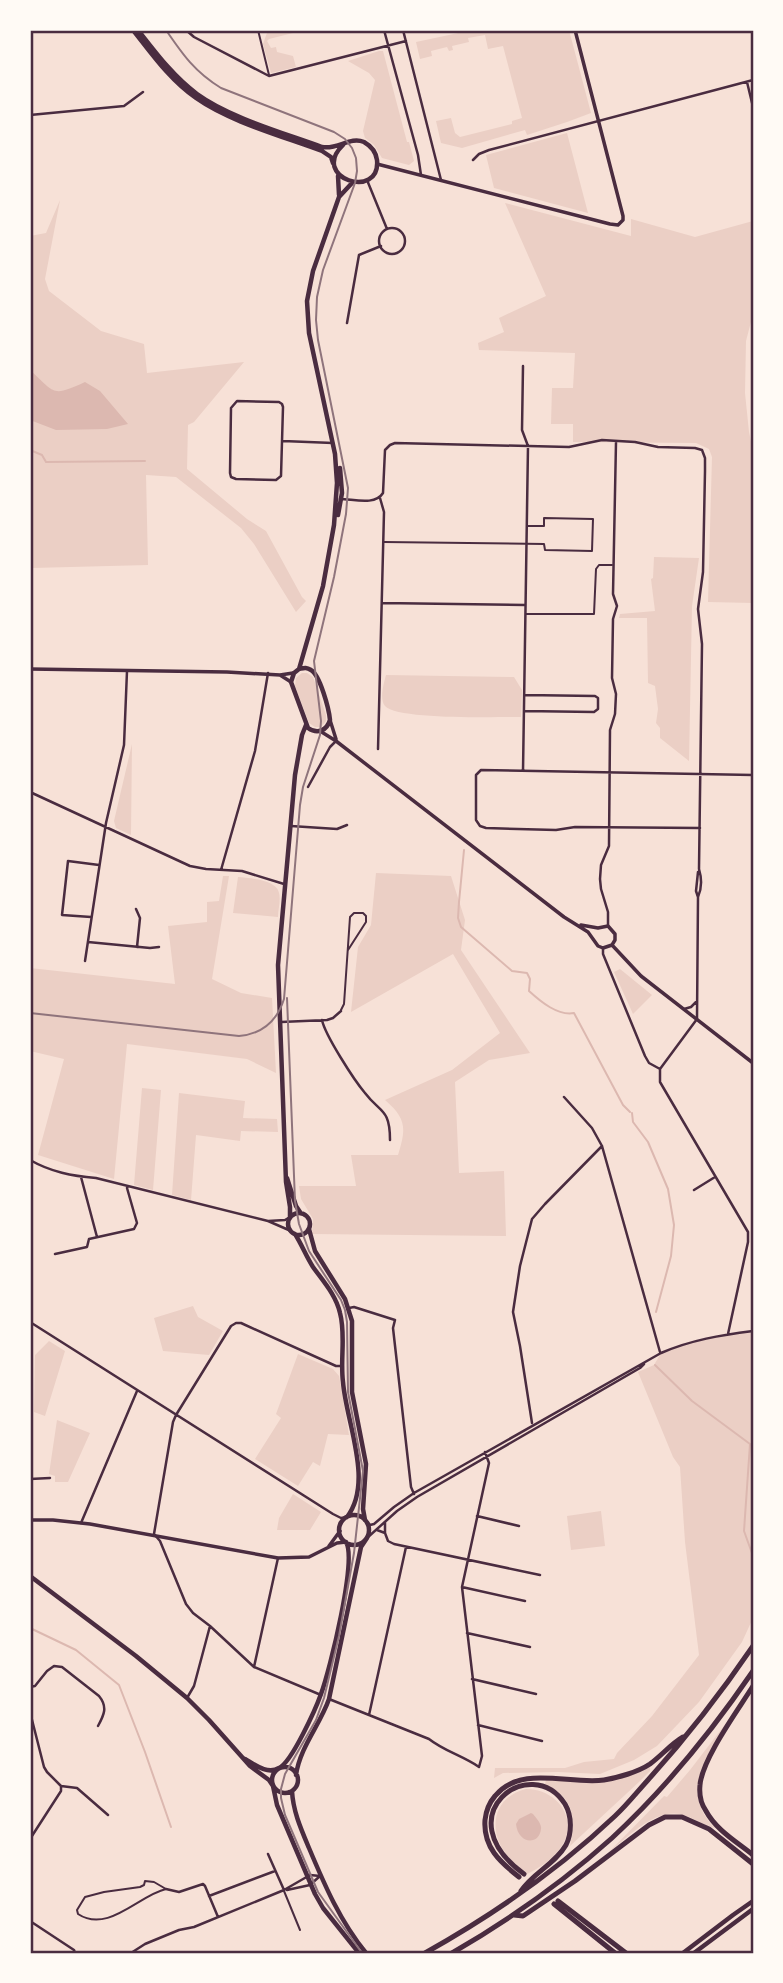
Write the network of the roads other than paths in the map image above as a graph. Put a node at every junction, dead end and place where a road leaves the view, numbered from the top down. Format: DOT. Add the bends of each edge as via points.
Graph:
graph roads {
  1 [pos="133,30"];
  2 [pos="138,30"];
  3 [pos="186,30"];
  4 [pos="258,30"];
  5 [pos="384,30"];
  6 [pos="403,30"];
  7 [pos="575,30"];
  8 [pos="406,41"];
  9 [pos="388,46"];
  10 [pos="269,76"];
  11 [pos="753,80"];
  12 [pos="747,82"];
  13 [pos="143,92"];
  14 [pos="753,107"];
  15 [pos="30,116"];
  16 [pos="599,121"];
  17 [pos="343,145"];
  18 [pos="473,160"];
  19 [pos="377,163"];
  20 [pos="335,166"];
  21 [pos="337,172"];
  22 [pos="421,175"];
  23 [pos="367,180"];
  24 [pos="442,180"];
  25 [pos="352,183"];
  26 [pos="339,197"];
  27 [pos="387,229"];
  28 [pos="381,246"];
  29 [pos="347,323"];
  30 [pos="523,366"];
  31 [pos="616,440"];
  32 [pos="283,441"];
  33 [pos="333,443"];
  34 [pos="528,446"];
  35 [pos="380,498"];
  36 [pos="339,499"];
  37 [pos="527,526"];
  38 [pos="383,542"];
  39 [pos="527,544"];
  40 [pos="613,565"];
  41 [pos="382,603"];
  42 [pos="526,605"];
  43 [pos="525,614"];
  44 [pos="306,648"];
  45 [pos="30,669"];
  46 [pos="299,669"];
  47 [pos="309,670"];
  48 [pos="127,671"];
  49 [pos="268,673"];
  50 [pos="294,673"];
  51 [pos="280,675"];
  52 [pos="291,682"];
  53 [pos="524,695"];
  54 [pos="524,710"];
  55 [pos="330,720"];
  56 [pos="306,725"];
  57 [pos="310,730"];
  58 [pos="320,731"];
  59 [pos="337,741"];
  60 [pos="302,744"];
  61 [pos="378,749"];
  62 [pos="523,771"];
  63 [pos="610,772"];
  64 [pos="700,774"];
  65 [pos="753,775"];
  66 [pos="308,788"];
  67 [pos="30,792"];
  68 [pos="348,825"];
  69 [pos="291,826"];
  70 [pos="105,827"];
  71 [pos="609,828"];
  72 [pos="700,828"];
  73 [pos="99,865"];
  74 [pos="220,870"];
  75 [pos="285,885"];
  76 [pos="136,909"];
  77 [pos="92,917"];
  78 [pos="579,925"];
  79 [pos="608,926"];
  80 [pos="597,928"];
  81 [pos="593,937"];
  82 [pos="88,942"];
  83 [pos="612,945"];
  84 [pos="137,947"];
  85 [pos="159,947"];
  86 [pos="603,948"];
  87 [pos="348,950"];
  88 [pos="85,961"];
  89 [pos="697,999"];
  90 [pos="683,1009"];
  91 [pos="341,1011"];
  92 [pos="697,1019"];
  93 [pos="322,1020"];
  94 [pos="281,1022"];
  95 [pos="753,1063"];
  96 [pos="660,1069"];
  97 [pos="564,1097"];
  98 [pos="390,1140"];
  99 [pos="603,1146"];
  100 [pos="30,1160"];
  101 [pos="286,1175"];
  102 [pos="716,1176"];
  103 [pos="81,1177"];
  104 [pos="127,1186"];
  105 [pos="694,1190"];
  106 [pos="301,1212"];
  107 [pos="290,1217"];
  108 [pos="268,1221"];
  109 [pos="309,1229"];
  110 [pos="753,1231"];
  111 [pos="748,1232"];
  112 [pos="293,1233"];
  113 [pos="97,1237"];
  114 [pos="55,1254"];
  115 [pos="349,1308"];
  116 [pos="30,1322"];
  117 [pos="753,1331"];
  118 [pos="727,1334"];
  119 [pos="661,1353"];
  120 [pos="645,1363"];
  121 [pos="342,1366"];
  122 [pos="137,1391"];
  123 [pos="176,1415"];
  124 [pos="532,1425"];
  125 [pos="533,1430"];
  126 [pos="486,1454"];
  127 [pos="50,1478"];
  128 [pos="30,1479"];
  129 [pos="415,1495"];
  130 [pos="477,1516"];
  131 [pos="347,1517"];
  132 [pos="382,1518"];
  133 [pos="30,1520"];
  134 [pos="365,1520"];
  135 [pos="385,1521"];
  136 [pos="81,1523"];
  137 [pos="519,1526"];
  138 [pos="377,1530"];
  139 [pos="340,1531"];
  140 [pos="385,1533"];
  141 [pos="154,1534"];
  142 [pos="367,1538"];
  143 [pos="346,1542"];
  144 [pos="328,1547"];
  145 [pos="406,1547"];
  146 [pos="278,1558"];
  147 [pos="467,1560"];
  148 [pos="540,1575"];
  149 [pos="30,1576"];
  150 [pos="462,1587"];
  151 [pos="525,1601"];
  152 [pos="210,1626"];
  153 [pos="467,1633"];
  154 [pos="753,1646"];
  155 [pos="530,1647"];
  156 [pos="254,1667"];
  157 [pos="753,1671"];
  158 [pos="472,1679"];
  159 [pos="753,1686"];
  160 [pos="30,1687"];
  161 [pos="536,1694"];
  162 [pos="321,1695"];
  163 [pos="187,1698"];
  164 [pos="329,1699"];
  165 [pos="30,1713"];
  166 [pos="369,1716"];
  167 [pos="478,1725"];
  168 [pos="98,1726"];
  169 [pos="686,1736"];
  170 [pos="542,1741"];
  171 [pos="242,1756"];
  172 [pos="279,1769"];
  173 [pos="296,1775"];
  174 [pos="61,1786"];
  175 [pos="273,1786"];
  176 [pos="292,1791"];
  177 [pos="108,1815"];
  178 [pos="30,1839"];
  179 [pos="268,1854"];
  180 [pos="753,1855"];
  181 [pos="753,1864"];
  182 [pos="275,1871"];
  183 [pos="307,1876"];
  184 [pos="320,1876"];
  185 [pos="310,1885"];
  186 [pos="166,1889"];
  187 [pos="284,1890"];
  188 [pos="520,1893"];
  189 [pos="209,1896"];
  190 [pos="753,1901"];
  191 [pos="753,1909"];
  192 [pos="514,1915"];
  193 [pos="218,1917"];
  194 [pos="30,1921"];
  195 [pos="300,1930"];
  196 [pos="75,1953"];
  197 [pos="131,1953"];
  198 [pos="359,1953"];
  199 [pos="366,1953"];
  200 [pos="425,1953"];
  201 [pos="452,1953"];
  202 [pos="615,1953"];
  203 [pos="626,1953"];
  204 [pos="683,1953"];
  205 [pos="694,1953"];
  1 -- 20 [label="main road" via="172,78 197,99 322,151"];
  2 -- 17 [label="main road" via="175,75 213,104 322,147"];
  3 -- 10 [label="street"];
  4 -- 10 [label="street"];
  5 -- 9 [label="street"];
  6 -- 8 [label="street"];
  7 -- 16 [label="street"];
  8 -- 9 [label="street"];
  8 -- 24 [label="street"];
  9 -- 10 [label="street"];
  9 -- 22 [label="street"];
  11 -- 12 [label="street"];
  12 -- 14 [label="street"];
  12 -- 16 [label="street"];
  13 -- 15 [label="street" via="124,106"];
  16 -- 18 [label="street" via="489,150"];
  16 -- 24 [label="street" via="623,216 620,223 610,225"];
  17 -- 19 [label="main road" via="364,142 374,151"];
  17 -- 20 [label="main road"];
  19 -- 22 [label="street"];
  19 -- 23 [label="main road"];
  20 -- 21 [label="main road"];
  21 -- 25 [label="main road"];
  21 -- 26 [label="main road"];
  22 -- 24 [label="street"];
  23 -- 25 [label="main road"];
  23 -- 27 [label="street"];
  25 -- 26 [label="main road"];
  26 -- 33 [label="main road" via="307,301 309,333"];
  27 -- 28 [label="street" via="380,238"];
  27 -- 28 [label="street" via="402,232 405,244 393,253"];
  28 -- 29 [label="street" via="359,255"];
  30 -- 34 [label="street" via="522,430"];
  31 -- 34 [label="street"];
  31 -- 40 [label="street"];
  31 -- 64 [label="street" via="695,448 702,450 705,458 698,609 702,643"];
  32 -- 32 [label="street" via="282,404 237,401 231,408 231,478 279,479"];
  32 -- 33 [label="street"];
  33 -- 36 [label="main road" via="341,477"];
  34 -- 35 [label="street" via="395,443 384,454"];
  34 -- 37 [label="street"];
  35 -- 36 [label="street"];
  35 -- 38 [label="street"];
  36 -- 44 [label="main road"];
  37 -- 39 [label="street"];
  37 -- 39 [label="street" via="544,526 544,518 593,519 592,551 544,550 544,544"];
  38 -- 39 [label="street"];
  38 -- 41 [label="street"];
  39 -- 42 [label="street"];
  40 -- 43 [label="street" via="596,569 594,614"];
  40 -- 63 [label="street" via="617,606 612,678 616,694"];
  41 -- 42 [label="street"];
  41 -- 61 [label="street"];
  42 -- 43 [label="street"];
  43 -- 53 [label="street"];
  44 -- 46 [label="main road"];
  44 -- 47 [label="main road"];
  45 -- 48 [label="street"];
  46 -- 47 [label="main road"];
  46 -- 50 [label="main road"];
  47 -- 55 [label="main road" via="317,676"];
  48 -- 49 [label="street"];
  48 -- 70 [label="street" via="124,745"];
  49 -- 51 [label="street"];
  49 -- 74 [label="street" via="255,751"];
  50 -- 51 [label="street"];
  50 -- 52 [label="main road"];
  51 -- 52 [label="street"];
  52 -- 56 [label="main road"];
  53 -- 54 [label="street"];
  53 -- 54 [label="street" via="595,696 598,709"];
  54 -- 62 [label="street"];
  55 -- 58 [label="main road"];
  55 -- 59 [label="street"];
  56 -- 57 [label="main road"];
  56 -- 60 [label="main road"];
  57 -- 58 [label="main road"];
  57 -- 60 [label="main road"];
  58 -- 59 [label="street"];
  59 -- 66 [label="street"];
  59 -- 78 [label="street"];
  60 -- 69 [label="main road"];
  62 -- 63 [label="street"];
  62 -- 71 [label="street" via="478,772 477,823 486,828"];
  63 -- 64 [label="street"];
  63 -- 71 [label="street"];
  64 -- 65 [label="street"];
  64 -- 72 [label="street"];
  67 -- 70 [label="street"];
  68 -- 69 [label="street" via="338,829"];
  69 -- 75 [label="main road"];
  70 -- 73 [label="street"];
  70 -- 74 [label="street" via="190,866"];
  71 -- 72 [label="street"];
  71 -- 79 [label="street" via="600,879"];
  72 -- 89 [label="street"];
  73 -- 77 [label="street"];
  73 -- 77 [label="street" via="68,861 62,915"];
  74 -- 75 [label="street" via="254,873"];
  75 -- 94 [label="main road" via="277,986"];
  76 -- 84 [label="street"];
  77 -- 82 [label="street"];
  78 -- 80 [label="street"];
  78 -- 81 [label="street"];
  79 -- 80 [label="street"];
  79 -- 83 [label="street" via="615,934"];
  80 -- 81 [label="street"];
  81 -- 86 [label="street"];
  82 -- 84 [label="street"];
  82 -- 88 [label="street"];
  83 -- 86 [label="street"];
  83 -- 90 [label="street" via="634,970"];
  84 -- 85 [label="street"];
  86 -- 96 [label="street" via="645,1056"];
  87 -- 87 [label="street" via="366,922 363,913 354,912 350,917"];
  87 -- 91 [label="street"];
  89 -- 90 [label="street"];
  89 -- 92 [label="street"];
  90 -- 92 [label="street"];
  91 -- 93 [label="street"];
  92 -- 95 [label="street"];
  92 -- 96 [label="street"];
  93 -- 94 [label="street"];
  93 -- 98 [label="street" via="366,1095 384,1111"];
  94 -- 101 [label="main road"];
  96 -- 102 [label="street" via="660,1082"];
  97 -- 99 [label="street"];
  99 -- 119 [label="street"];
  99 -- 124 [label="street" via="532,1219 520,1266 513,1312"];
  100 -- 103 [label="street" via="48,1170"];
  101 -- 106 [label="main road"];
  101 -- 107 [label="main road"];
  102 -- 105 [label="street"];
  102 -- 111 [label="street"];
  103 -- 104 [label="street"];
  103 -- 113 [label="street"];
  104 -- 108 [label="street"];
  104 -- 113 [label="street" via="136,1226"];
  106 -- 107 [label="main road"];
  106 -- 109 [label="main road" via="309,1219"];
  107 -- 108 [label="street"];
  107 -- 112 [label="main road"];
  108 -- 112 [label="street"];
  109 -- 112 [label="main road"];
  109 -- 115 [label="main road" via="315,1251"];
  110 -- 111 [label="street"];
  111 -- 118 [label="street"];
  112 -- 121 [label="main road" via="337,1302 342,1321"];
  113 -- 114 [label="street" via="86,1247"];
  115 -- 129 [label="street" via="395,1320"];
  115 -- 134 [label="main road" via="352,1392 366,1464"];
  116 -- 122 [label="street"];
  117 -- 118 [label="street"];
  118 -- 119 [label="street"];
  119 -- 120 [label="street"];
  120 -- 124 [label="street"];
  120 -- 125 [label="street"];
  121 -- 123 [label="street" via="236,1323"];
  121 -- 131 [label="main road" via="359,1471"];
  122 -- 123 [label="street"];
  122 -- 136 [label="street"];
  123 -- 131 [label="street" via="332,1514"];
  123 -- 141 [label="street"];
  124 -- 125 [label="street"];
  124 -- 126 [label="street"];
  125 -- 126 [label="street"];
  126 -- 129 [label="street"];
  126 -- 130 [label="street" via="489,1463"];
  127 -- 128 [label="street"];
  129 -- 132 [label="street"];
  129 -- 135 [label="street"];
  130 -- 137 [label="street"];
  130 -- 147 [label="street"];
  131 -- 134 [label="main road"];
  131 -- 139 [label="main road"];
  132 -- 134 [label="street" via="373,1525"];
  132 -- 135 [label="street"];
  133 -- 136 [label="street"];
  134 -- 142 [label="main road"];
  135 -- 138 [label="street"];
  135 -- 140 [label="street"];
  136 -- 141 [label="street"];
  138 -- 140 [label="street"];
  138 -- 142 [label="street"];
  139 -- 143 [label="main road"];
  139 -- 144 [label="street"];
  140 -- 145 [label="street" via="390,1543"];
  141 -- 146 [label="street"];
  141 -- 152 [label="street" via="187,1604"];
  142 -- 143 [label="main road" via="360,1544"];
  142 -- 164 [label="main road" via="361,1547"];
  143 -- 144 [label="street"];
  143 -- 162 [label="main road" via="344,1596"];
  144 -- 146 [label="street" via="309,1558"];
  145 -- 147 [label="street"];
  145 -- 166 [label="street"];
  146 -- 156 [label="street"];
  147 -- 148 [label="street"];
  147 -- 150 [label="street"];
  149 -- 163 [label="main road"];
  150 -- 151 [label="street"];
  150 -- 153 [label="street"];
  152 -- 156 [label="street"];
  152 -- 163 [label="street"];
  153 -- 155 [label="street"];
  153 -- 158 [label="street"];
  154 -- 169 [label="highway"];
  156 -- 162 [label="street"];
  157 -- 192 [label="highway" via="702,1740 630,1819"];
  158 -- 161 [label="street"];
  158 -- 167 [label="street"];
  159 -- 180 [label="highway" via="705,1765 699,1793 714,1823"];
  160 -- 168 [label="street" via="54,1666 62,1667 104,1702 105,1713"];
  162 -- 172 [label="main road"];
  163 -- 171 [label="main road"];
  164 -- 166 [label="street"];
  164 -- 173 [label="main road"];
  165 -- 174 [label="street" via="44,1767"];
  166 -- 167 [label="street" via="480,1767"];
  167 -- 170 [label="street"];
  169 -- 188 [label="highway" via="616,1815"];
  169 -- 188 [label="highway" via="648,1765 603,1780 532,1777 505,1786 489,1804 484,1828 500,1862 522,1875 494,1840 493,1809 501,1798 523,1785 550,1790 568,1809 571,1831 566,1845"];
  171 -- 172 [label="main road" via="262,1769"];
  171 -- 175 [label="main road"];
  172 -- 173 [label="main road" via="288,1768"];
  172 -- 175 [label="main road" via="273,1774"];
  173 -- 176 [label="main road"];
  174 -- 177 [label="street" via="77,1788"];
  174 -- 178 [label="street"];
  175 -- 176 [label="main road" via="283,1793"];
  175 -- 183 [label="main road"];
  176 -- 184 [label="main road" via="294,1809"];
  179 -- 182 [label="street"];
  181 -- 192 [label="highway" via="709,1829 682,1817 665,1817 523,1916"];
  182 -- 187 [label="street"];
  182 -- 189 [label="street"];
  183 -- 184 [label="street"];
  183 -- 185 [label="main road"];
  183 -- 187 [label="street"];
  184 -- 185 [label="street"];
  184 -- 199 [label="main road"];
  185 -- 187 [label="street"];
  185 -- 198 [label="main road"];
  186 -- 186 [label="street" via="146,1881 140,1887 85,1897 77,1910 86,1918 106,1918"];
  186 -- 189 [label="street" via="178,1892 201,1884"];
  187 -- 193 [label="street"];
  187 -- 195 [label="street"];
  188 -- 200 [label="highway"];
  189 -- 193 [label="street"];
  190 -- 204 [label="main road"];
  191 -- 205 [label="main road"];
  192 -- 201 [label="highway"];
  193 -- 197 [label="street" via="155,1939"];
  194 -- 196 [label="street"];
  202 -- 203 [label="highway" via="556,1902"];
}
